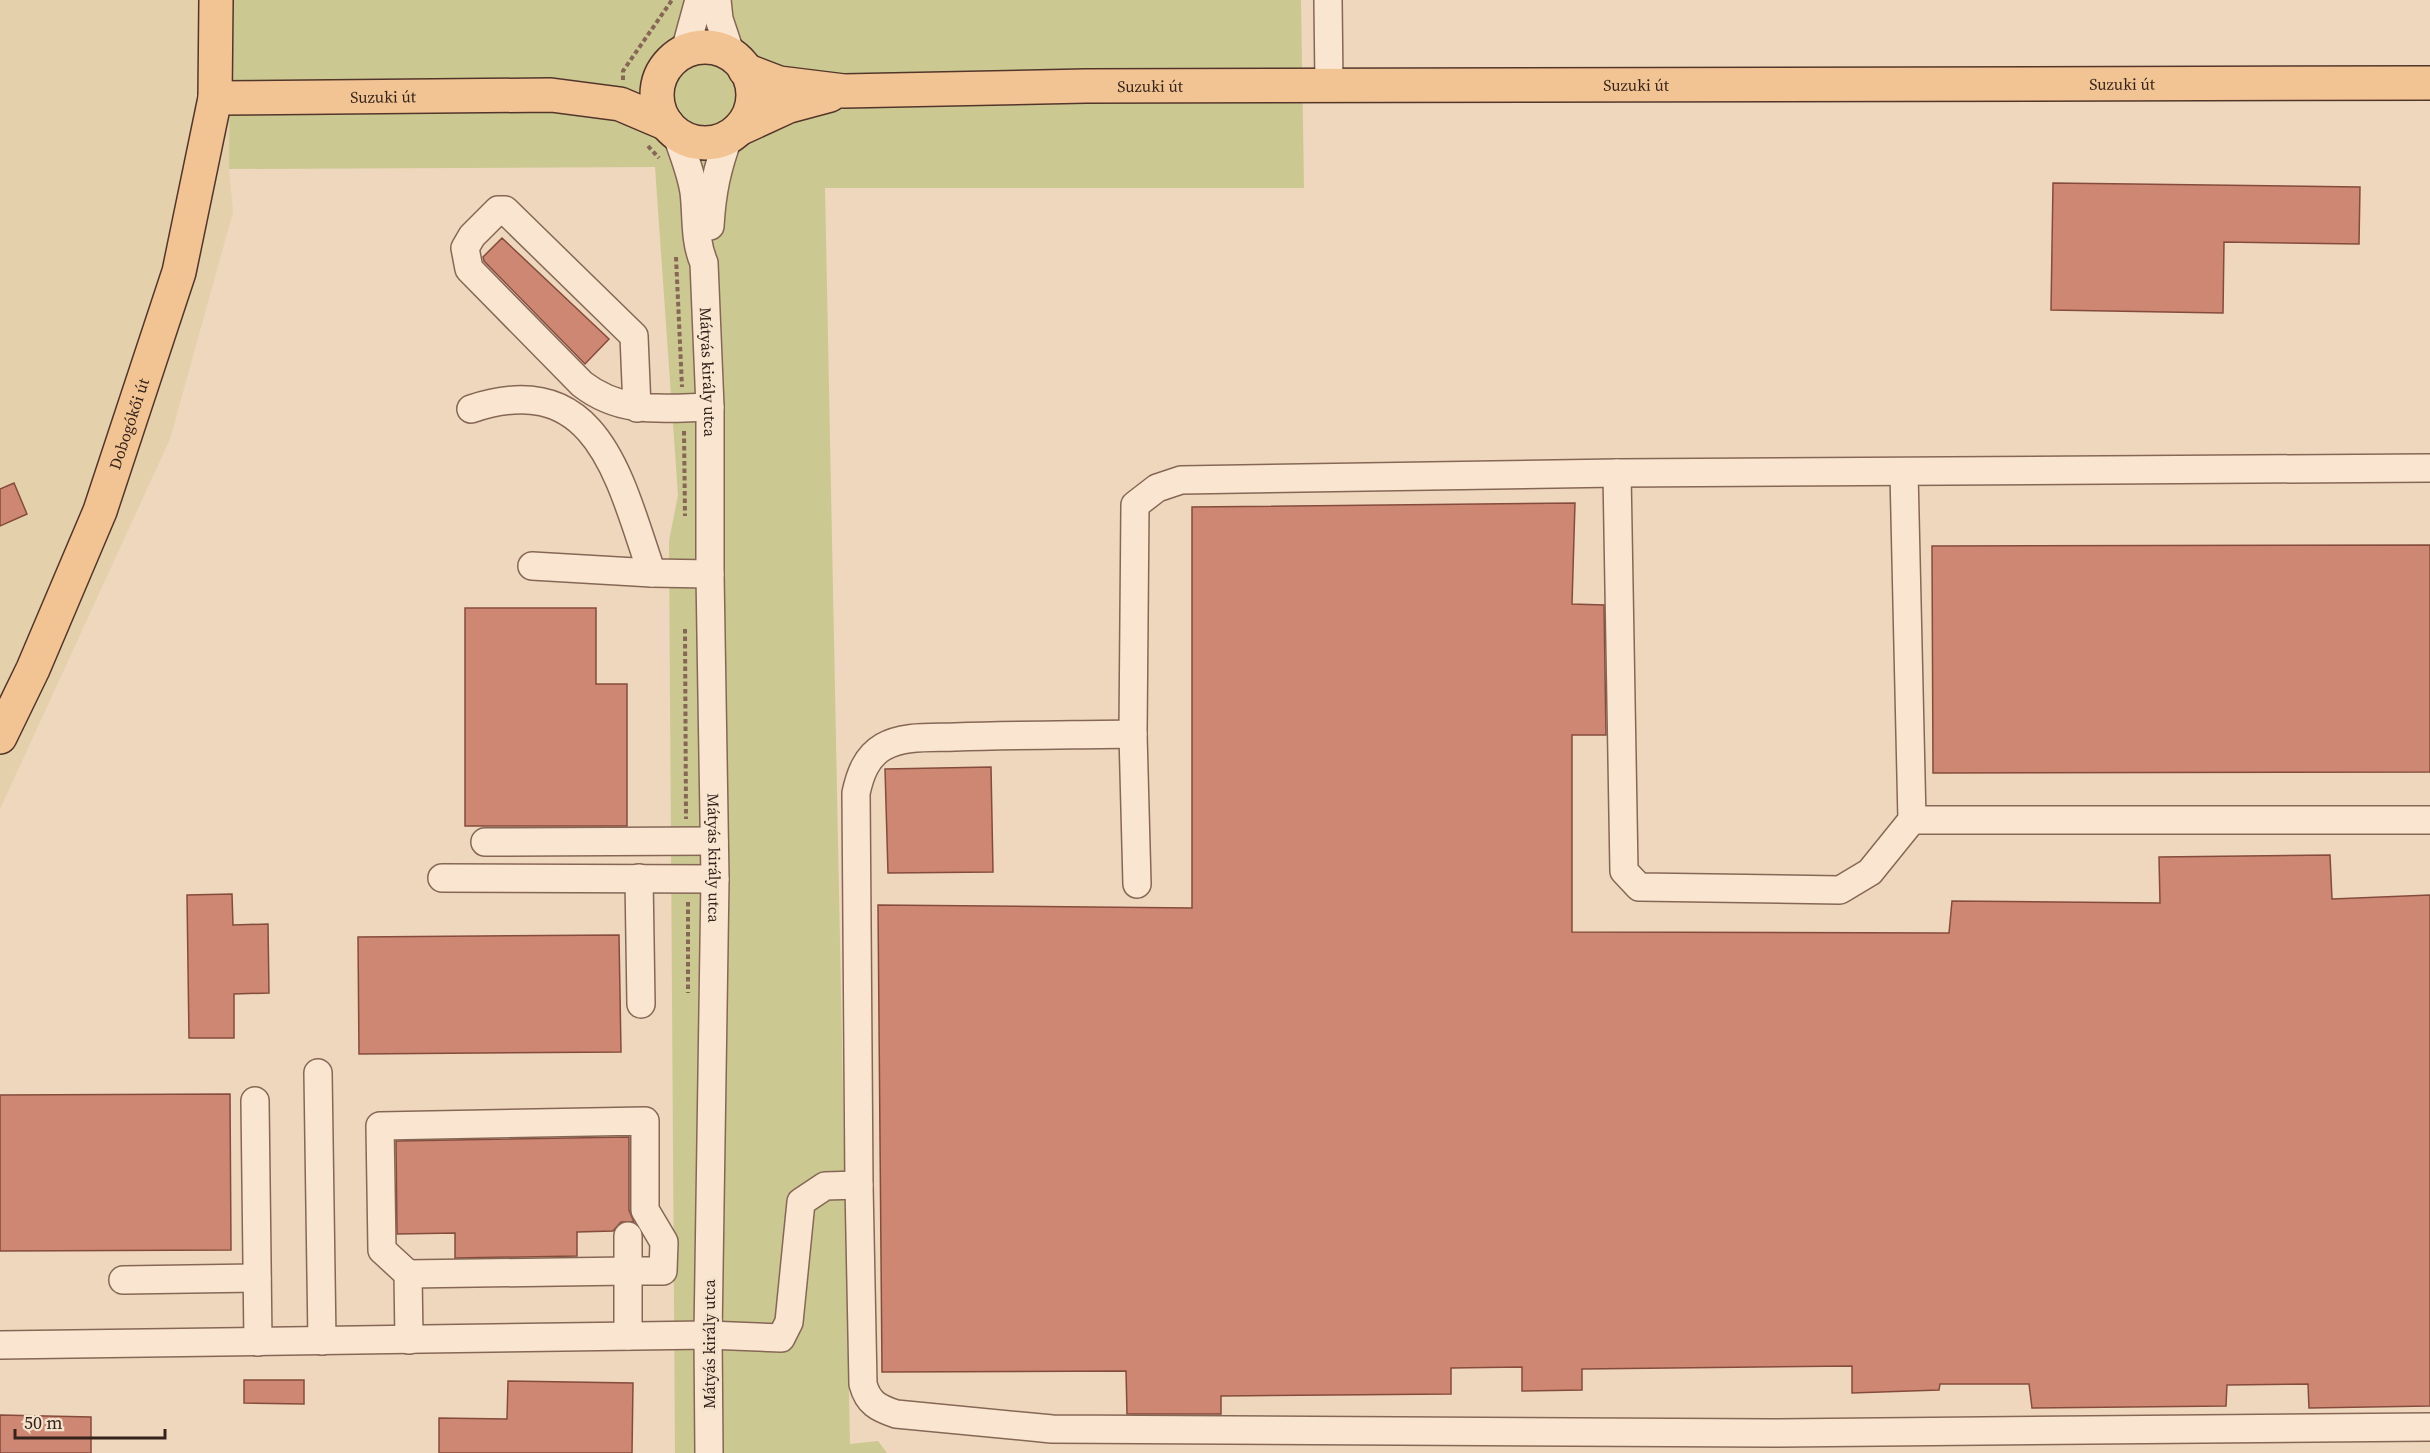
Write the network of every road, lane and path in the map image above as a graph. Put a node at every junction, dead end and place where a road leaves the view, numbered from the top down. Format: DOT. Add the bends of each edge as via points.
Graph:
graph roads {
  1 [pos="216,0"];
  2 [pos="672,0"];
  3 [pos="699,0"];
  4 [pos="717,0"];
  5 [pos="1328,0"];
  6 [pos="675,60"];
  7 [pos="738,63"];
  8 [pos="2430,83"];
  9 [pos="623,84"];
  10 [pos="1329,85"];
  11 [pos="843,91"];
  12 [pos="551,95"];
  13 [pos="215,98"];
  14 [pos="734,132"];
  15 [pos="661,133"];
  16 [pos="665,166"];
  17 [pos="676,256"];
  18 [pos="704,263"];
  19 [pos="710,407"];
  20 [pos="637,408"];
  21 [pos="683,408"];
  22 [pos="471,409"];
  23 [pos="2430,468"];
  24 [pos="1904,472"];
  25 [pos="1617,473"];
  26 [pos="685,526"];
  27 [pos="532,566"];
  28 [pos="652,573"];
  29 [pos="710,574"];
  30 [pos="685,620"];
  31 [pos="1133,734"];
  32 [pos="0,737"];
  33 [pos="1912,820"];
  34 [pos="2430,820"];
  35 [pos="687,841"];
  36 [pos="714,841"];
  37 [pos="485,842"];
  38 [pos="442,878"];
  39 [pos="639,878"];
  40 [pos="688,878"];
  41 [pos="715,879"];
  42 [pos="1137,884"];
  43 [pos="688,996"];
  44 [pos="640,1004"];
  45 [pos="318,1072"];
  46 [pos="255,1101"];
  47 [pos="859,1185"];
  48 [pos="628,1236"];
  49 [pos="628,1271"];
  50 [pos="408,1275"];
  51 [pos="257,1278"];
  52 [pos="123,1280"];
  53 [pos="708,1335"];
  54 [pos="628,1336"];
  55 [pos="409,1340"];
  56 [pos="322,1341"];
  57 [pos="258,1342"];
  58 [pos="0,1345"];
  59 [pos="2430,1427"];
  60 [pos="2133,1441"];
  61 [pos="2263,1441"];
  62 [pos="1346,1442"];
  63 [pos="1771,1443"];
  64 [pos="709,1453"];
  1 -- 13 [label="main road, Dobogókői út"];
  2 -- 9 [label="path" via="623,71"];
  3 -- 6 [label="street"];
  4 -- 7 [label="street" via="719,19"];
  5 -- 10 [label="street"];
  6 -- 7 [label="main road" via="710,47"];
  6 -- 9 [label="main road" via="639,81"];
  6 -- 15 [label="main road" via="660,76 657,95"];
  7 -- 11 [label="main road" via="779,83"];
  7 -- 14 [label="main road" via="752,84 753,99 749,114"];
  8 -- 10 [label="main road, Suzuki út"];
  9 -- 12 [label="main road"];
  10 -- 11 [label="main road, Suzuki út"];
  11 -- 14 [label="main road" via="789,106"];
  12 -- 13 [label="main road, Suzuki út"];
  12 -- 15 [label="main road" via="620,104"];
  13 -- 32 [label="main road, Dobogókői út" via="179,272 134,410 100,511"];
  14 -- 15 [label="main road" via="719,141 705,143"];
  14 -- 18 [label="street, Mátyás király utca" via="717,167 710,246"];
  15 -- 16 [label="path" via="650,147"];
  15 -- 18 [label="street, Mátyás király utca" via="689,170 697,247"];
  17 -- 21 [label="path"];
  18 -- 19 [label="street, Mátyás király utca"];
  19 -- 21 [label="street"];
  19 -- 29 [label="street, Mátyás király utca"];
  20 -- 20 [label="street" via="608,400 582,384 470,269 465,248 498,210 505,210 634,336"];
  20 -- 21 [label="street"];
  21 -- 26 [label="path"];
  22 -- 28 [label="street" via="506,400 524,400 557,407 584,423 606,452 616,474"];
  23 -- 24 [label="street"];
  24 -- 25 [label="street"];
  24 -- 33 [label="street"];
  25 -- 31 [label="street" via="1180,480 1157,488 1135,505"];
  25 -- 33 [label="street" via="1624,872 1639,888 1840,890 1870,872"];
  27 -- 28 [label="street"];
  28 -- 29 [label="street"];
  29 -- 36 [label="street, Mátyás király utca"];
  30 -- 35 [label="path"];
  31 -- 42 [label="street"];
  31 -- 47 [label="street" via="906,740 881,748 865,766 856,793"];
  33 -- 34 [label="street"];
  35 -- 36 [label="street"];
  35 -- 37 [label="street"];
  36 -- 41 [label="street, Mátyás király utca"];
  38 -- 39 [label="street"];
  39 -- 40 [label="street"];
  39 -- 44 [label="street"];
  40 -- 41 [label="street"];
  40 -- 43 [label="path"];
  41 -- 53 [label="street, Mátyás király utca"];
  45 -- 56 [label="street"];
  46 -- 51 [label="street"];
  47 -- 53 [label="street" via="825,1186 801,1202 789,1322 781,1338"];
  47 -- 62 [label="street" via="863,1384 872,1404 896,1414 1052,1429"];
  48 -- 49 [label="street"];
  49 -- 50 [label="street"];
  49 -- 50 [label="street" via="663,1271 664,1242 645,1210 645,1121 380,1126 382,1250"];
  49 -- 54 [label="street"];
  50 -- 55 [label="street"];
  51 -- 52 [label="street"];
  51 -- 57 [label="street"];
  53 -- 54 [label="street"];
  53 -- 64 [label="street, Mátyás király utca"];
  54 -- 55 [label="street"];
  55 -- 56 [label="street"];
  56 -- 57 [label="street"];
  57 -- 58 [label="street"];
  59 -- 61 [label="street"];
  60 -- 61 [label="street"];
  60 -- 63 [label="street"];
  62 -- 63 [label="street"];
}
